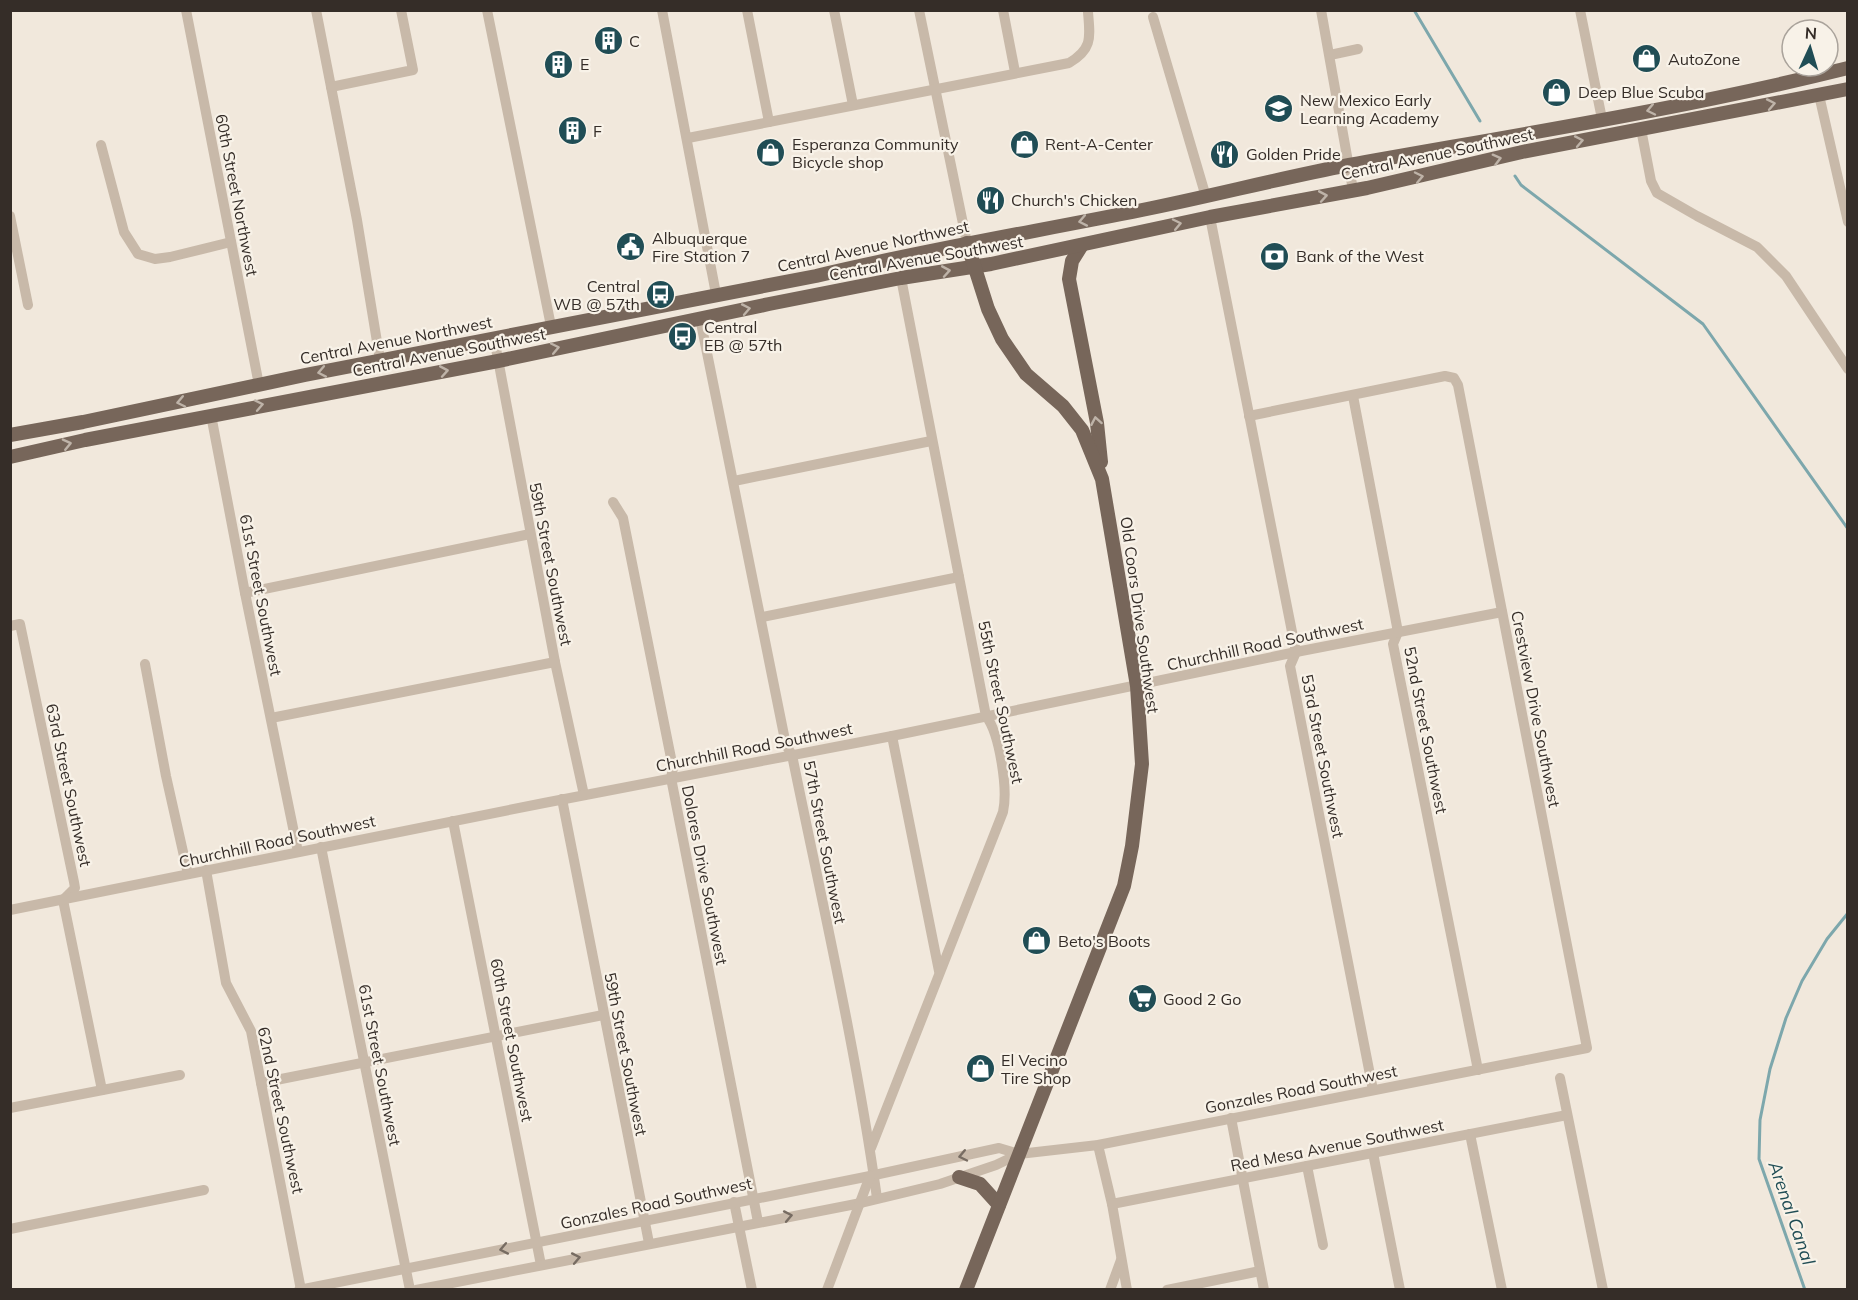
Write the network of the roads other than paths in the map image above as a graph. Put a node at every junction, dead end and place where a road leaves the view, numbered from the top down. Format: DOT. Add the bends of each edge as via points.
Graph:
graph roads {
  1 [pos="186,10"];
  2 [pos="316,10"];
  3 [pos="401,10"];
  4 [pos="487,10"];
  5 [pos="662,10"];
  6 [pos="747,10"];
  7 [pos="834,10"];
  8 [pos="919,10"];
  9 [pos="1003,10"];
  10 [pos="1321,10"];
  11 [pos="1581,10"];
  12 [pos="1088,12"];
  13 [pos="1153,17"];
  14 [pos="1358,49"];
  15 [pos="1330,55"];
  16 [pos="1848,68"];
  17 [pos="1016,72"];
  18 [pos="331,87"];
  19 [pos="935,88"];
  20 [pos="1848,89"];
  21 [pos="1819,95"];
  22 [pos="853,105"];
  23 [pos="1602,120"];
  24 [pos="769,122"];
  25 [pos="1641,129"];
  26 [pos="688,138"];
  27 [pos="101,145"];
  28 [pos="1349,165"];
  29 [pos="1353,190"];
  30 [pos="1206,197"];
  31 [pos="10,216"];
  32 [pos="1210,217"];
  33 [pos="1848,222"];
  34 [pos="231,242"];
  35 [pos="967,243"];
  36 [pos="1083,244"];
  37 [pos="975,266"];
  38 [pos="900,278"];
  39 [pos="716,294"];
  40 [pos="27,305"];
  41 [pos="700,318"];
  42 [pos="551,326"];
  43 [pos="494,338"];
  44 [pos="380,360"];
  45 [pos="498,361"];
  46 [pos="1848,369"];
  47 [pos="258,385"];
  48 [pos="1353,396"];
  49 [pos="211,415"];
  50 [pos="1249,416"];
  51 [pos="10,435"];
  52 [pos="931,441"];
  53 [pos="10,457"];
  54 [pos="1102,479"];
  55 [pos="734,481"];
  56 [pos="613,502"];
  57 [pos="530,534"];
  58 [pos="959,577"];
  59 [pos="245,593"];
  60 [pos="1502,612"];
  61 [pos="762,617"];
  62 [pos="15,625"];
  63 [pos="1398,632"];
  64 [pos="1296,652"];
  65 [pos="555,662"];
  66 [pos="145,664"];
  67 [pos="1137,686"];
  68 [pos="986,716"];
  69 [pos="271,718"];
  70 [pos="892,736"];
  71 [pos="792,755"];
  72 [pos="670,778"];
  73 [pos="584,795"];
  74 [pos="562,799"];
  75 [pos="453,821"];
  76 [pos="321,847"];
  77 [pos="298,852"];
  78 [pos="206,870"];
  79 [pos="188,874"];
  80 [pos="63,900"];
  81 [pos="10,910"];
  82 [pos="939,972"];
  83 [pos="603,1016"];
  84 [pos="496,1037"];
  85 [pos="1587,1048"];
  86 [pos="365,1064"];
  87 [pos="1478,1070"];
  88 [pos="180,1075"];
  89 [pos="1560,1078"];
  90 [pos="261,1083"];
  91 [pos="102,1090"];
  92 [pos="1373,1090"];
  93 [pos="10,1108"];
  94 [pos="1567,1114"];
  95 [pos="1231,1118"];
  96 [pos="1470,1134"];
  97 [pos="1098,1145"];
  98 [pos="871,1148"];
  99 [pos="1020,1154"];
  100 [pos="1372,1154"];
  101 [pos="1307,1166"];
  102 [pos="872,1175"];
  103 [pos="959,1177"];
  104 [pos="1242,1179"];
  105 [pos="204,1190"];
  106 [pos="753,1198"];
  107 [pos="877,1198"];
  108 [pos="734,1202"];
  109 [pos="861,1203"];
  110 [pos="999,1204"];
  111 [pos="1112,1204"];
  112 [pos="644,1221"];
  113 [pos="758,1222"];
  114 [pos="739,1226"];
  115 [pos="10,1229"];
  116 [pos="537,1243"];
  117 [pos="649,1244"];
  118 [pos="1323,1245"];
  119 [pos="1121,1260"];
  120 [pos="541,1265"];
  121 [pos="406,1269"];
  122 [pos="1260,1271"];
  123 [pos="359,1284"];
  124 [pos="300,1289"];
  125 [pos="410,1290"];
  126 [pos="416,1290"];
  127 [pos="752,1290"];
  128 [pos="827,1290"];
  129 [pos="966,1290"];
  130 [pos="1110,1290"];
  131 [pos="1127,1290"];
  132 [pos="1167,1290"];
  133 [pos="1264,1290"];
  134 [pos="1400,1290"];
  135 [pos="1502,1290"];
  136 [pos="1603,1290"];
  1 -- 34 [label="street, 60th Street Northwest"];
  2 -- 18 [label="street"];
  3 -- 18 [label="street" via="413,70"];
  4 -- 42 [label="street"];
  5 -- 26 [label="street"];
  6 -- 24 [label="street"];
  7 -- 22 [label="street"];
  8 -- 19 [label="street"];
  9 -- 17 [label="street"];
  10 -- 15 [label="street"];
  11 -- 23 [label="street"];
  12 -- 17 [label="street" via="1090,38 1081,56 1069,63"];
  13 -- 30 [label="street"];
  14 -- 15 [label="street"];
  15 -- 28 [label="street"];
  16 -- 23 [label="main road, Central Avenue Northwest, one-way"];
  17 -- 19 [label="street"];
  18 -- 44 [label="street"];
  19 -- 22 [label="street"];
  19 -- 35 [label="street"];
  20 -- 21 [label="main road, Central Avenue Southwest"];
  25 -- 21 [label="main road, Central Avenue Southwest, one-way"];
  21 -- 33 [label="street"];
  22 -- 24 [label="street"];
  23 -- 28 [label="main road, Central Avenue Northwest"];
  24 -- 26 [label="street"];
  29 -- 25 [label="main road, Central Avenue Southwest, one-way"];
  25 -- 46 [label="street" via="1651,182 1658,193 1757,247 1774,262"];
  26 -- 39 [label="street"];
  27 -- 34 [label="street" via="124,232 138,254 155,259"];
  28 -- 29 [label="street"];
  28 -- 30 [label="main road, Central Avenue Northwest"];
  32 -- 29 [label="main road, Central Avenue Southwest, one-way"];
  30 -- 35 [label="main road, Central Avenue Northwest, one-way"];
  31 -- 40 [label="street"];
  36 -- 32 [label="main road, Central Avenue Southwest, one-way"];
  32 -- 50 [label="street, 53rd Street Southwest"];
  34 -- 47 [label="street, 60th Street Northwest"];
  35 -- 37 [label="main road, Old Coors Drive Southwest"];
  35 -- 39 [label="main road, Central Avenue Northwest"];
  36 -- 37 [label="main road, Central Avenue Southwest"];
  54 -- 36 [label="main road, one-way" via="1097,423 1069,279 1072,261"];
  38 -- 37 [label="main road, Central Avenue Southwest, one-way"];
  37 -- 54 [label="main road, Old Coors Drive Southwest" via="1002,339 1026,374 1063,406 1082,430"];
  41 -- 38 [label="main road, Central Avenue Southwest, one-way"];
  38 -- 52 [label="street, 55th Street Southwest"];
  39 -- 42 [label="main road, Central Avenue Northwest"];
  45 -- 41 [label="main road, Central Avenue Southwest, one-way"];
  41 -- 55 [label="street, 57th Street Southwest"];
  42 -- 43 [label="main road, Central Avenue Northwest"];
  43 -- 44 [label="main road, Central Avenue Northwest"];
  43 -- 45 [label="street, 59th Street Southwest"];
  44 -- 47 [label="main road, Central Avenue Northwest, one-way"];
  49 -- 45 [label="main road, Central Avenue Southwest, one-way"];
  45 -- 57 [label="street, 59th Street Southwest"];
  47 -- 51 [label="main road, Central Avenue Northwest, one-way"];
  48 -- 50 [label="street"];
  48 -- 60 [label="street, Crestview Drive Southwest" via="1445,376 1454,378"];
  48 -- 63 [label="street, 52nd Street Southwest"];
  53 -- 49 [label="main road, Central Avenue Southwest, one-way"];
  49 -- 59 [label="street, 61st Street Southwest"];
  50 -- 64 [label="street, 53rd Street Southwest"];
  52 -- 55 [label="street"];
  52 -- 58 [label="street, 55th Street Southwest"];
  54 -- 67 [label="main road, Old Coors Drive Southwest"];
  55 -- 61 [label="street, 57th Street Southwest"];
  56 -- 72 [label="street, Dolores Drive Southwest" via="623,518 673,768"];
  57 -- 59 [label="street"];
  57 -- 65 [label="street, 59th Street Southwest"];
  58 -- 61 [label="street"];
  58 -- 68 [label="street, 55th Street Southwest"];
  59 -- 69 [label="street, 61st Street Southwest"];
  60 -- 63 [label="street, Churchhill Road Southwest"];
  60 -- 85 [label="street, Crestview Drive Southwest"];
  61 -- 71 [label="street, 57th Street Southwest" via="786,745"];
  62 -- 80 [label="street, 63rd Street Southwest" via="74,882 75,888"];
  63 -- 64 [label="street, Churchhill Road Southwest"];
  63 -- 87 [label="street, 52nd Street Southwest" via="1393,644"];
  64 -- 67 [label="street, Churchhill Road Southwest"];
  64 -- 92 [label="street, 53rd Street Southwest" via="1290,666"];
  65 -- 69 [label="street"];
  65 -- 73 [label="street, 59th Street Southwest"];
  66 -- 79 [label="street"];
  67 -- 68 [label="street, Churchhill Road Southwest"];
  67 -- 99 [label="main road, Old Coors Drive Southwest" via="1142,764 1124,886"];
  68 -- 70 [label="street, Churchhill Road Southwest"];
  68 -- 82 [label="street, 55th Street Southwest" via="993,726 1006,801"];
  69 -- 77 [label="street, 61st Street Southwest"];
  70 -- 71 [label="street, Churchhill Road Southwest"];
  70 -- 82 [label="street"];
  71 -- 72 [label="street, Churchhill Road Southwest"];
  71 -- 98 [label="street, 57th Street Southwest"];
  72 -- 73 [label="street, Churchhill Road Southwest"];
  72 -- 106 [label="street, Dolores Drive Southwest"];
  73 -- 74 [label="street, Churchhill Road Southwest"];
  74 -- 75 [label="street, Churchhill Road Southwest"];
  74 -- 83 [label="street, 59th Street Southwest"];
  75 -- 76 [label="street, Churchhill Road Southwest"];
  75 -- 84 [label="street, 60th Street Southwest"];
  76 -- 77 [label="street, Churchhill Road Southwest"];
  76 -- 86 [label="street, 61st Street Southwest"];
  77 -- 78 [label="street, Churchhill Road Southwest"];
  78 -- 79 [label="street, Churchhill Road Southwest"];
  78 -- 90 [label="street, 62nd Street Southwest" via="226,983 251,1031"];
  79 -- 80 [label="street, Churchhill Road Southwest"];
  80 -- 81 [label="street, Churchhill Road Southwest"];
  80 -- 91 [label="street"];
  82 -- 98 [label="street, 55th Street Southwest"];
  83 -- 84 [label="street"];
  83 -- 112 [label="street, 59th Street Southwest"];
  84 -- 86 [label="street"];
  84 -- 116 [label="street, 60th Street Southwest"];
  85 -- 87 [label="street, Gonzales Road Southwest"];
  86 -- 90 [label="street"];
  86 -- 121 [label="street, 61st Street Southwest"];
  87 -- 92 [label="street, Gonzales Road Southwest"];
  88 -- 91 [label="street"];
  89 -- 94 [label="street"];
  90 -- 124 [label="street, 62nd Street Southwest"];
  91 -- 93 [label="street"];
  92 -- 95 [label="street, Gonzales Road Southwest"];
  94 -- 96 [label="street, Red Mesa Avenue Southwest"];
  94 -- 136 [label="street"];
  95 -- 97 [label="street, Gonzales Road Southwest"];
  95 -- 104 [label="street"];
  96 -- 100 [label="street, Red Mesa Avenue Southwest"];
  96 -- 135 [label="street"];
  97 -- 99 [label="street, Gonzales Road Southwest"];
  97 -- 111 [label="street"];
  98 -- 102 [label="street, 57th Street Southwest"];
  99 -- 102 [label="street, Gonzales Road Southwest, one-way" via="999,1148"];
  99 -- 103 [label="street, Gonzales Road Southwest"];
  99 -- 110 [label="main road, Old Coors Drive Southwest"];
  100 -- 101 [label="street, Red Mesa Avenue Southwest"];
  100 -- 134 [label="street"];
  101 -- 104 [label="street, Red Mesa Avenue Southwest"];
  101 -- 118 [label="street"];
  102 -- 106 [label="street, Gonzales Road Southwest"];
  102 -- 107 [label="street, 57th Street Southwest"];
  102 -- 109 [label="street"];
  103 -- 107 [label="street, Gonzales Road Southwest"];
  103 -- 110 [label="main road" via="980,1184"];
  104 -- 111 [label="street, Red Mesa Avenue Southwest"];
  104 -- 122 [label="street"];
  105 -- 115 [label="street"];
  106 -- 108 [label="street, Gonzales Road Southwest"];
  106 -- 113 [label="street, Dolores Drive Southwest"];
  107 -- 109 [label="street, Gonzales Road Southwest"];
  108 -- 112 [label="street, Gonzales Road Southwest"];
  108 -- 114 [label="street"];
  113 -- 109 [label="street, Gonzales Road Southwest, one-way"];
  109 -- 128 [label="street"];
  110 -- 129 [label="main road, Old Coors Drive Southwest"];
  111 -- 119 [label="street"];
  112 -- 116 [label="street, Gonzales Road Southwest"];
  112 -- 117 [label="street, 59th Street Southwest"];
  113 -- 114 [label="street, Gonzales Road Southwest"];
  114 -- 117 [label="street, Gonzales Road Southwest"];
  114 -- 127 [label="street"];
  116 -- 120 [label="street, 60th Street Southwest"];
  116 -- 121 [label="street, Gonzales Road Southwest, one-way"];
  120 -- 117 [label="street, Gonzales Road Southwest, one-way"];
  119 -- 130 [label="street"];
  119 -- 131 [label="street"];
  120 -- 126 [label="street, Gonzales Road Southwest"];
  121 -- 123 [label="street, Gonzales Road Southwest"];
  121 -- 125 [label="street, 61st Street Southwest"];
  122 -- 132 [label="street"];
  122 -- 133 [label="street"];
  123 -- 124 [label="street, Gonzales Road Southwest"];
}
